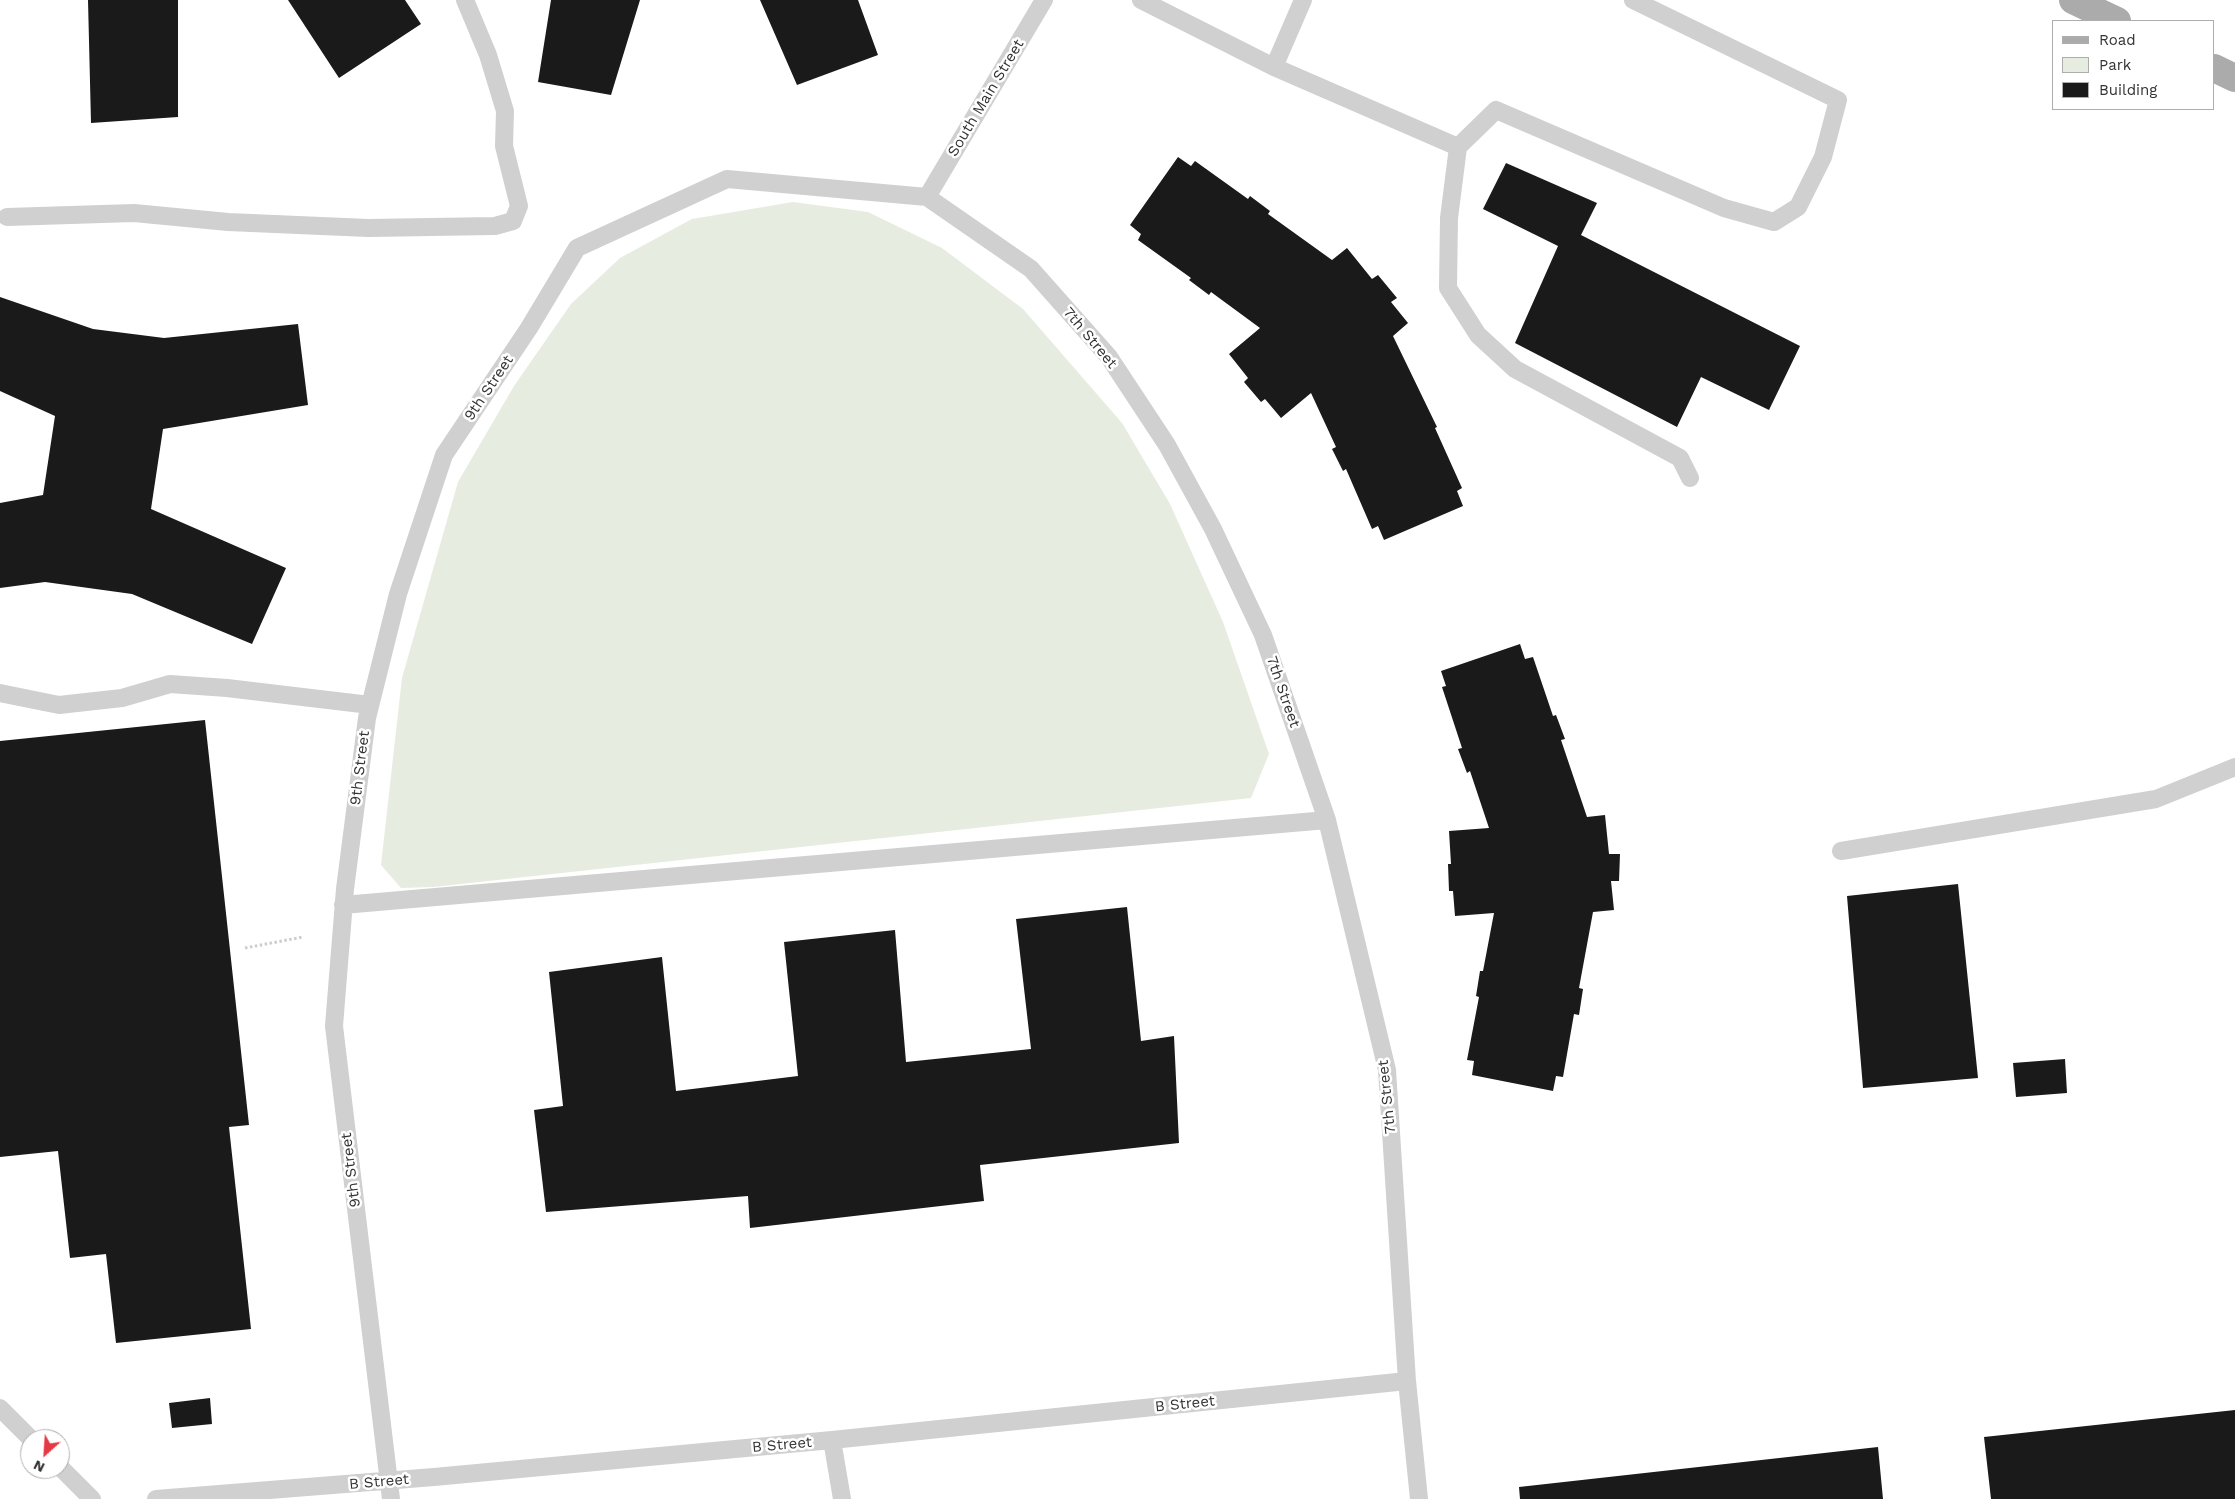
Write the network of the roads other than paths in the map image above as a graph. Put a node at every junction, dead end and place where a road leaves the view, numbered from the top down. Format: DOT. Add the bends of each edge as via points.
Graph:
graph roads {
  1 [pos="465,0"];
  2 [pos="1044,0"];
  3 [pos="1141,0"];
  4 [pos="1303,0"];
  5 [pos="1633,0"];
  6 [pos="2073,0"];
  7 [pos="2115,20"];
  8 [pos="1274,67"];
  9 [pos="2215,68"];
  10 [pos="2235,78"];
  11 [pos="1458,147"];
  12 [pos="727,179"];
  13 [pos="928,197"];
  14 [pos="2,212"];
  15 [pos="1690,478"];
  16 [pos="0,693"];
  17 [pos="370,705"];
  18 [pos="2235,767"];
  19 [pos="1327,820"];
  20 [pos="1841,850"];
  21 [pos="343,905"];
  22 [pos="1407,1381"];
  23 [pos="0,1408"];
  24 [pos="21,1429"];
  25 [pos="832,1440"];
  26 [pos="70,1477"];
  27 [pos="389,1481"];
  28 [pos="92,1499"];
  29 [pos="156,1499"];
  30 [pos="391,1499"];
  31 [pos="842,1499"];
  32 [pos="1419,1499"];
  1 -- 14 [label="lane" via="488,55 504,111 504,146 519,206 513,222 495,226 368,228 134,214"];
  2 -- 13 [label="lane, South Main Street"];
  3 -- 8 [label="lane"];
  4 -- 8 [label="lane"];
  5 -- 11 [label="lane" via="1838,100 1823,157 1798,206 1774,222 1724,208 1496,110"];
  6 -- 7 [label="main road"];
  8 -- 11 [label="lane"];
  9 -- 10 [label="main road"];
  11 -- 15 [label="lane" via="1449,218 1448,288 1478,335 1515,369 1680,458"];
  12 -- 13 [label="lane, 7th Street"];
  12 -- 17 [label="lane, 9th Street" via="577,248 529,328 444,455 398,594"];
  13 -- 19 [label="lane, 7th Street" via="1031,269 1109,357 1167,445 1213,529 1263,635"];
  16 -- 17 [label="lane" via="58,705 122,698 170,684"];
  17 -- 21 [label="lane, 9th Street"];
  18 -- 20 [label="lane" via="2156,799"];
  19 -- 21 [label="lane"];
  19 -- 22 [label="lane, 7th Street" via="1387,1070"];
  21 -- 27 [label="lane, 9th Street" via="334,1026"];
  22 -- 25 [label="lane, B Street"];
  22 -- 32 [label="lane, 7th Street"];
  23 -- 24 [label="lane"];
  25 -- 27 [label="lane, B Street"];
  25 -- 31 [label="lane"];
  26 -- 28 [label="lane"];
  27 -- 29 [label="lane, B Street"];
  27 -- 30 [label="lane, 9th Street"];
}
